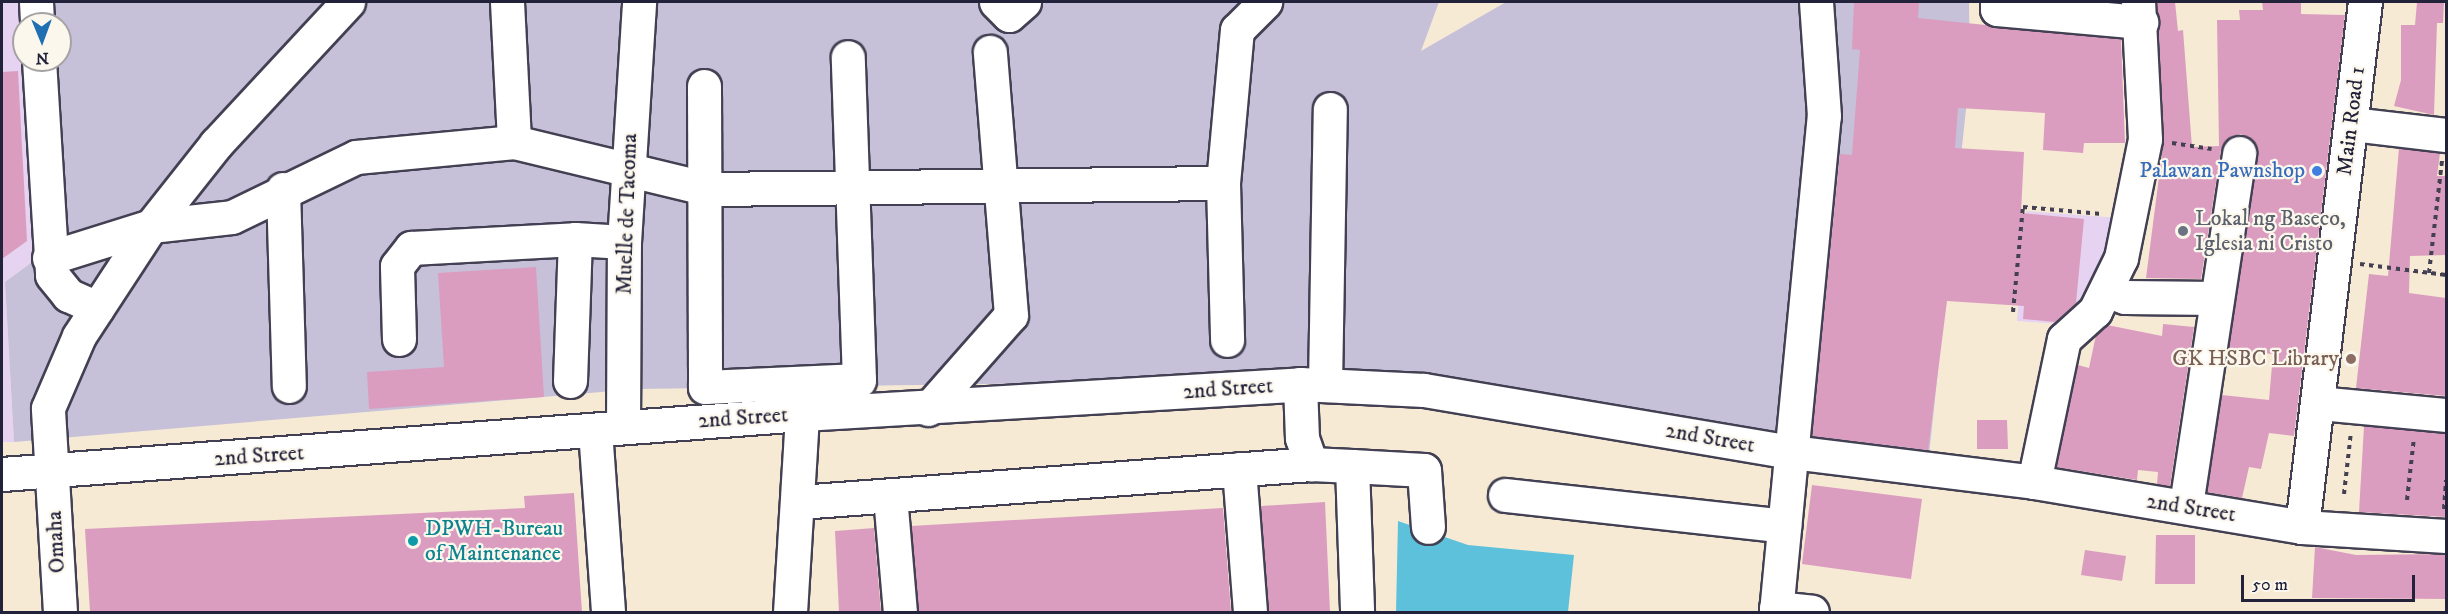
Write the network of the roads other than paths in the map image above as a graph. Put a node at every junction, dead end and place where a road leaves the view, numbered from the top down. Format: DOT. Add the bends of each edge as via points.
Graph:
graph roads {
  1 [pos="348,2"];
  2 [pos="507,2"];
  3 [pos="639,2"];
  4 [pos="996,2"];
  5 [pos="1024,2"];
  6 [pos="1265,2"];
  7 [pos="1816,2"];
  8 [pos="2365,2"];
  9 [pos="1997,5"];
  10 [pos="2140,12"];
  11 [pos="990,52"];
  12 [pos="848,57"];
  13 [pos="40,72"];
  14 [pos="704,86"];
  15 [pos="1330,110"];
  16 [pos="2352,124"];
  17 [pos="2446,135"];
  18 [pos="514,142"];
  19 [pos="2239,153"];
  20 [pos="631,171"];
  21 [pos="1223,183"];
  22 [pos="1001,188"];
  23 [pos="283,189"];
  24 [pos="708,189"];
  25 [pos="854,189"];
  26 [pos="151,226"];
  27 [pos="575,239"];
  28 [pos="624,242"];
  29 [pos="49,258"];
  30 [pos="2109,291"];
  31 [pos="2217,298"];
  32 [pos="97,308"];
  33 [pos="399,339"];
  34 [pos="1227,340"];
  35 [pos="570,381"];
  36 [pos="1312,384"];
  37 [pos="289,386"];
  38 [pos="2318,403"];
  39 [pos="928,409"];
  40 [pos="802,414"];
  41 [pos="2432,414"];
  42 [pos="609,429"];
  43 [pos="1791,452"];
  44 [pos="1311,464"];
  45 [pos="1352,466"];
  46 [pos="1239,469"];
  47 [pos="52,471"];
  48 [pos="2,474"];
  49 [pos="2034,482"];
  50 [pos="1505,495"];
  51 [pos="890,496"];
  52 [pos="800,502"];
  53 [pos="2186,505"];
  54 [pos="1784,526"];
  55 [pos="1428,527"];
  56 [pos="2302,527"];
  57 [pos="2446,536"];
  58 [pos="1776,610"];
  59 [pos="60,612"];
  60 [pos="608,612"];
  61 [pos="790,612"];
  62 [pos="900,612"];
  63 [pos="1251,612"];
  64 [pos="1357,612"];
  65 [pos="1812,612"];
  1 -- 26 [label="street, Omaha" via="216,144"];
  2 -- 18 [label="street"];
  3 -- 20 [label="street, Muelle de Tacoma"];
  4 -- 5 [label="street" via="1009,15"];
  6 -- 21 [label="street" via="1237,30"];
  7 -- 43 [label="street" via="1824,116"];
  8 -- 16 [label="street, Main Road 1"];
  9 -- 10 [label="street"];
  10 -- 30 [label="street" via="2145,139 2130,216"];
  11 -- 22 [label="street"];
  12 -- 25 [label="street"];
  13 -- 29 [label="street"];
  14 -- 24 [label="street"];
  15 -- 36 [label="street"];
  16 -- 17 [label="street"];
  16 -- 38 [label="street, Main Road 1"];
  18 -- 20 [label="street"];
  18 -- 23 [label="street" via="356,157"];
  19 -- 31 [label="street"];
  20 -- 24 [label="street"];
  20 -- 28 [label="street, Muelle de Tacoma"];
  21 -- 22 [label="street"];
  21 -- 34 [label="street"];
  22 -- 25 [label="street"];
  22 -- 39 [label="street" via="1011,315"];
  23 -- 26 [label="street" via="232,217"];
  23 -- 37 [label="street"];
  24 -- 25 [label="street"];
  24 -- 25 [label="street" via="707,388 862,376"];
  26 -- 29 [label="street"];
  26 -- 32 [label="street, Omaha"];
  27 -- 28 [label="street"];
  27 -- 33 [label="street" via="411,248 397,266"];
  27 -- 35 [label="street"];
  28 -- 42 [label="street, Muelle de Tacoma"];
  29 -- 32 [label="street" via="58,285"];
  30 -- 31 [label="street" via="2125,297"];
  30 -- 49 [label="street" via="2064,339"];
  31 -- 53 [label="street"];
  32 -- 47 [label="street, Omaha" via="79,336 48,408"];
  36 -- 39 [label="street, 2nd Street"];
  36 -- 43 [label="street, 2nd Street" via="1424,390"];
  36 -- 44 [label="street" via="1302,438"];
  38 -- 41 [label="street"];
  38 -- 56 [label="street, Main Road 1"];
  39 -- 40 [label="street, 2nd Street"];
  40 -- 42 [label="street, 2nd Street"];
  40 -- 52 [label="street"];
  42 -- 47 [label="street, 2nd Street"];
  42 -- 60 [label="street, Muelle de Tacoma"];
  43 -- 49 [label="street, 2nd Street"];
  43 -- 54 [label="street"];
  44 -- 45 [label="street"];
  44 -- 46 [label="street"];
  45 -- 55 [label="street" via="1424,470"];
  45 -- 64 [label="street"];
  46 -- 51 [label="street"];
  46 -- 63 [label="street"];
  47 -- 48 [label="street, 2nd Street"];
  47 -- 59 [label="street, Omaha"];
  49 -- 53 [label="street, 2nd Street"];
  50 -- 54 [label="street"];
  51 -- 52 [label="street"];
  51 -- 62 [label="street"];
  52 -- 61 [label="street" via="788,575"];
  53 -- 56 [label="street, 2nd Street"];
  54 -- 58 [label="street"];
  56 -- 57 [label="street, 2nd Street"];
  58 -- 65 [label="street"];
}
